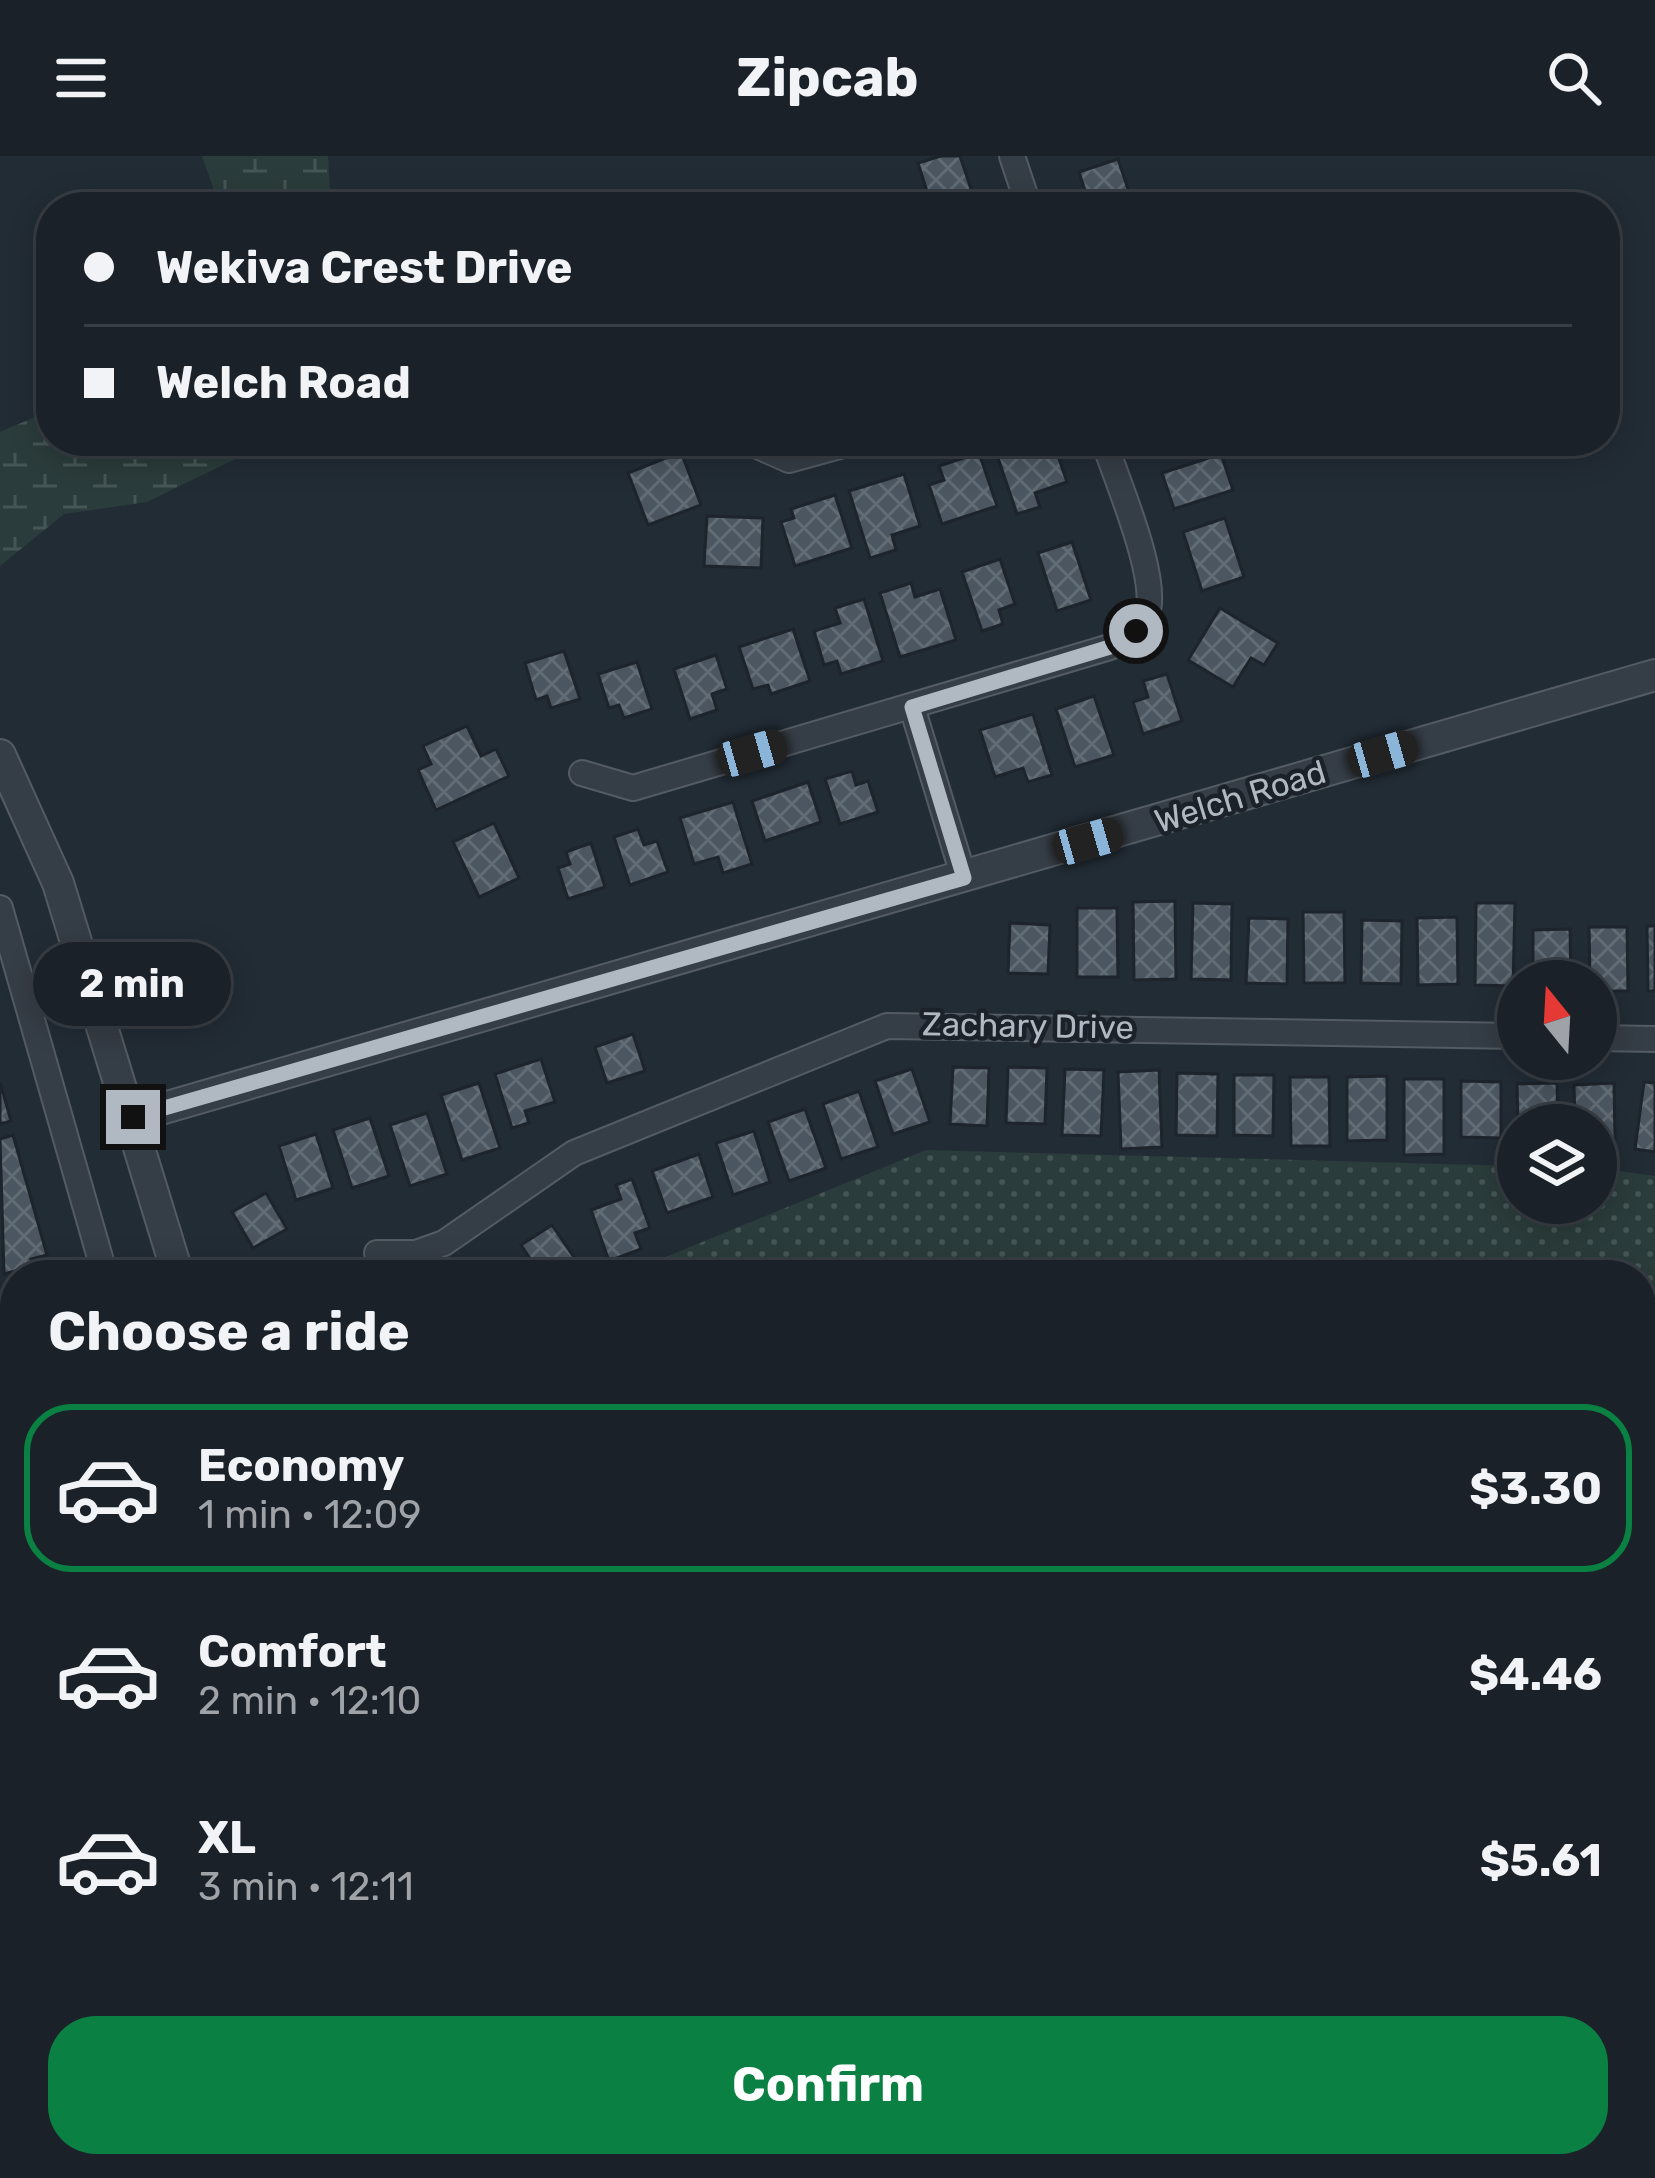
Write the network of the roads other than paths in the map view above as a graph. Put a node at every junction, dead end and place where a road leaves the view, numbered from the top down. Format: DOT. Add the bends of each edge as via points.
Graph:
graph roads {
  1 [pos="1012,156"];
  2 [pos="1024,192"];
  3 [pos="1109,456"];
  4 [pos="1655,675"];
  5 [pos="912,707"];
  6 [pos="0,755"];
  7 [pos="582,773"];
  8 [pos="964,878"];
  9 [pos="0,908"];
  10 [pos="1497,1036"];
  11 [pos="1617,1038"];
  12 [pos="1655,1039"];
  13 [pos="133,1117"];
  14 [pos="377,1253"];
  15 [pos="101,1260"];
  16 [pos="174,1260"];
  1 -- 2 [label="street"];
  3 -- 5 [label="street" via="1151,587 1136,631 1110,647"];
  4 -- 8 [label="street, Welch Road"];
  5 -- 7 [label="street" via="633,788"];
  5 -- 8 [label="street"];
  6 -- 13 [label="street" via="58,883"];
  8 -- 13 [label="street, Welch Road"];
  9 -- 15 [label="street"];
  10 -- 14 [label="street, Zachary Drive" via="887,1026 574,1153 444,1244"];
  11 -- 12 [label="street"];
  13 -- 16 [label="street"];
}
